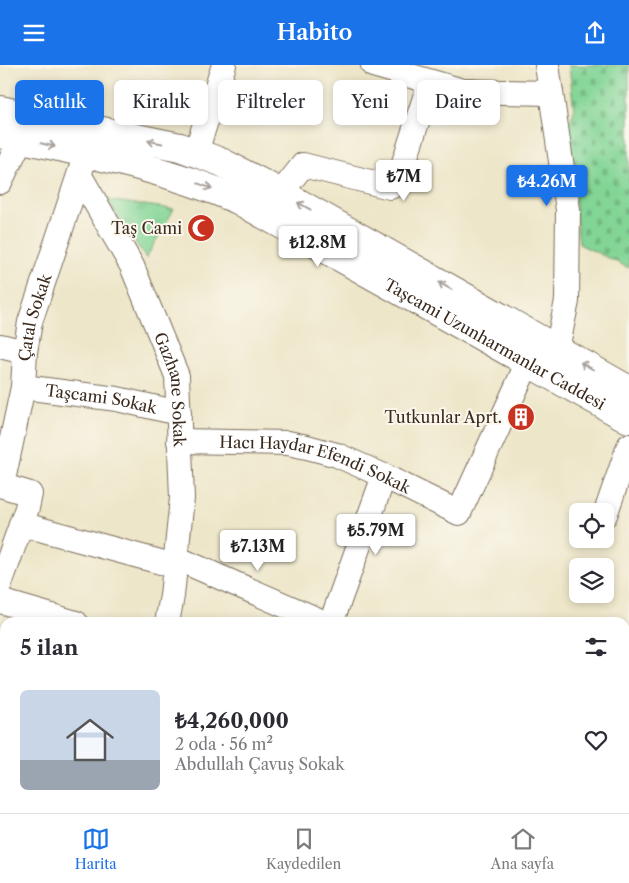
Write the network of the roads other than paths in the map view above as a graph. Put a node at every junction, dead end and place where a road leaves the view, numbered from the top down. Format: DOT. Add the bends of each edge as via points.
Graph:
graph roads {
  1 [pos="224,65"];
  2 [pos="373,65"];
  3 [pos="547,65"];
  4 [pos="426,80"];
  5 [pos="500,92"];
  6 [pos="551,93"];
  7 [pos="0,110"];
  8 [pos="417,122"];
  9 [pos="11,136"];
  10 [pos="196,152"];
  11 [pos="83,165"];
  12 [pos="0,182"];
  13 [pos="279,192"];
  14 [pos="0,346"];
  15 [pos="557,349"];
  16 [pos="25,352"];
  17 [pos="528,362"];
  18 [pos="23,387"];
  19 [pos="629,391"];
  20 [pos="178,413"];
  21 [pos="629,419"];
  22 [pos="179,441"];
  23 [pos="629,446"];
  24 [pos="384,475"];
  25 [pos="1,485"];
  26 [pos="609,503"];
  27 [pos="21,525"];
  28 [pos="176,562"];
  29 [pos="0,584"];
  30 [pos="0,601"];
  31 [pos="55,617"];
  32 [pos="167,617"];
  33 [pos="310,617"];
  34 [pos="333,617"];
  1 -- 10 [label="street"];
  2 -- 4 [label="street"];
  3 -- 6 [label="street"];
  5 -- 6 [label="street"];
  6 -- 15 [label="street" via="568,210 567,301"];
  10 -- 7 [label="main road, Taşcami Uzunharmanlar Caddesi, one-way"];
  8 -- 13 [label="street" via="397,184 390,187 303,165"];
  9 -- 11 [label="main road, Taşcami Uzunharmanlar Caddesi, one-way"];
  9 -- 12 [label="street"];
  10 -- 13 [label="main road, Taşcami Uzunharmanlar Caddesi"];
  11 -- 16 [label="street, Çatal Sokak" via="38,295"];
  11 -- 17 [label="main road, Taşcami Uzunharmanlar Caddesi, one-way" via="168,173 213,188"];
  11 -- 20 [label="street, Gazhane Sokak" via="142,286 177,376"];
  15 -- 13 [label="main road, Taşcami Uzunharmanlar Caddesi, one-way"];
  14 -- 16 [label="street"];
  19 -- 15 [label="main road, Taşcami Uzunharmanlar Caddesi, one-way"];
  16 -- 18 [label="street, Çatal Sokak"];
  17 -- 21 [label="main road, Taşcami Uzunharmanlar Caddesi"];
  17 -- 24 [label="street, Hacı Haydar Efendi Sokak" via="459,513"];
  18 -- 20 [label="street, Taşcami Sokak" via="116,399"];
  18 -- 25 [label="street, Çatal Sokak"];
  20 -- 22 [label="street, Gazhane Sokak"];
  22 -- 24 [label="street, Hacı Haydar Efendi Sokak" via="298,445 337,455"];
  22 -- 28 [label="street, Gazhane Sokak" via="182,498"];
  23 -- 26 [label="street"];
  24 -- 34 [label="street"];
  25 -- 27 [label="street" via="30,494"];
  27 -- 28 [label="street"];
  27 -- 29 [label="street"];
  28 -- 32 [label="street, Gazhane Sokak"];
  28 -- 33 [label="street"];
  30 -- 31 [label="street"];
}
